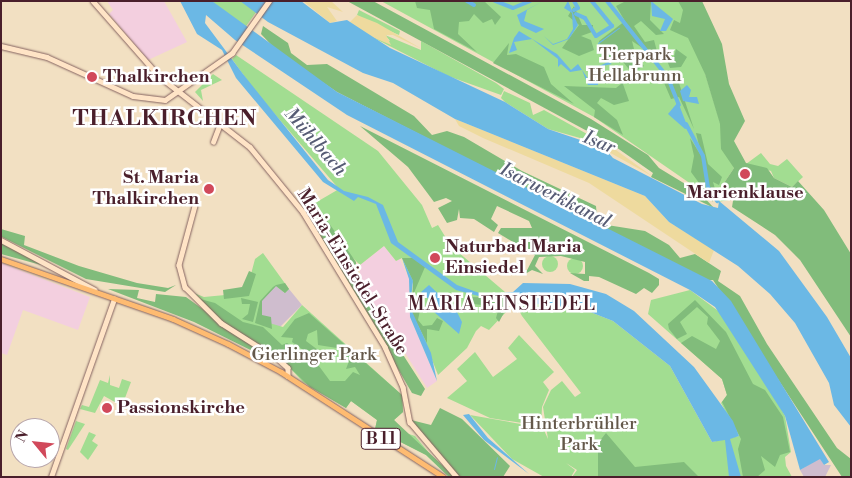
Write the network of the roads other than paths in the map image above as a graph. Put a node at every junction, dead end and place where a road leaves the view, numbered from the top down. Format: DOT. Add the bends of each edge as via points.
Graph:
graph roads {
  1 [pos="93,1"];
  2 [pos="269,1"];
  3 [pos="1,46"];
  4 [pos="178,93"];
  5 [pos="219,126"];
  6 [pos="213,142"];
  7 [pos="195,206"];
  8 [pos="1,240"];
  9 [pos="1,259"];
  10 [pos="102,295"];
  11 [pos="114,299"];
  12 [pos="288,376"];
  13 [pos="51,477"];
  14 [pos="444,477"];
  15 [pos="457,477"];
  1 -- 4 [label="street, Maria-Einsiedel-Straße"];
  2 -- 4 [label="street" via="232,53"];
  3 -- 4 [label="street" via="47,57 139,98 160,101"];
  4 -- 5 [label="street, Maria-Einsiedel-Straße"];
  5 -- 6 [label="street"];
  5 -- 15 [label="street, Maria-Einsiedel-Straße" via="250,147 304,212 385,347 413,427"];
  7 -- 12 [label="street" via="180,261 182,283 201,307 278,359 288,368"];
  8 -- 10 [label="street"];
  9 -- 10 [label="main road, B 11"];
  10 -- 11 [label="main road, B 11"];
  11 -- 12 [label="main road, B 11" via="182,323"];
  11 -- 13 [label="street"];
  12 -- 14 [label="main road, B 11"];
}
